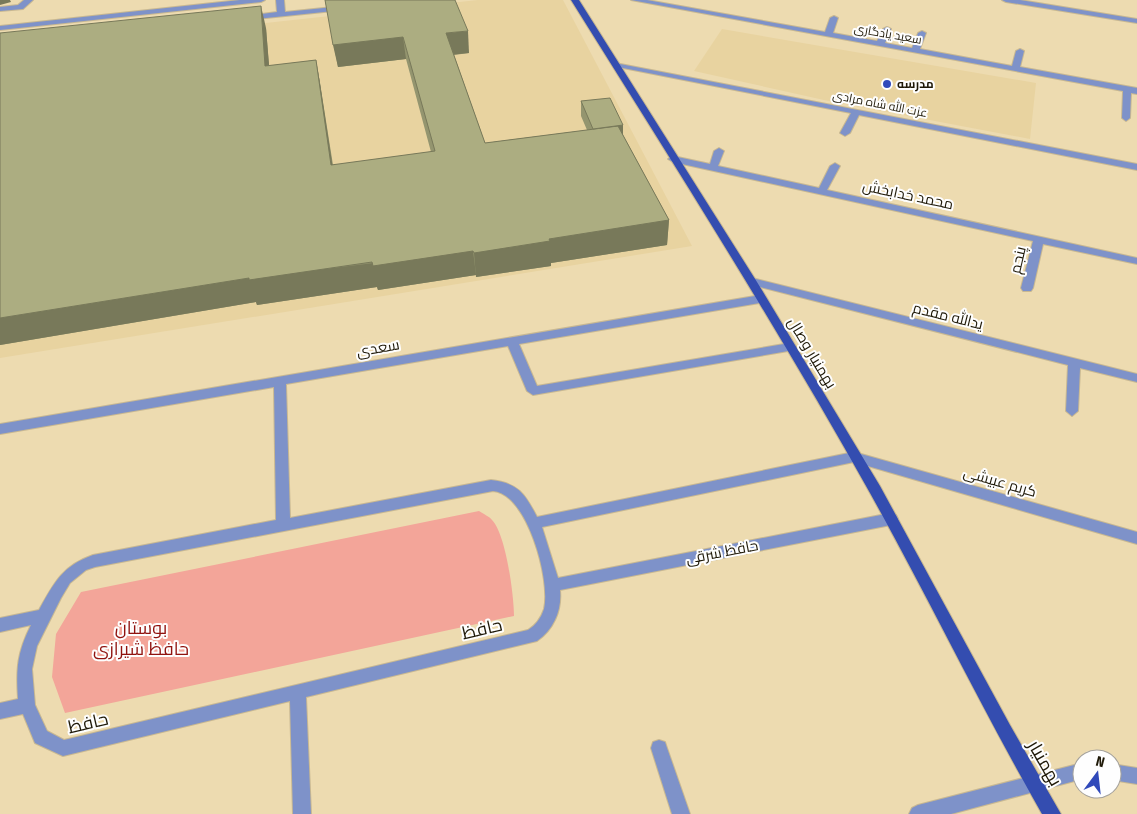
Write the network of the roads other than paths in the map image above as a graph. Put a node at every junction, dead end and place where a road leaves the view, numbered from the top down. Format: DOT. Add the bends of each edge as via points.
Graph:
graph roads {
  1 [pos="29,0"];
  2 [pos="261,0"];
  3 [pos="280,0"];
  4 [pos="575,0"];
  5 [pos="635,0"];
  6 [pos="1006,0"];
  7 [pos="356,6"];
  8 [pos="0,9"];
  9 [pos="281,14"];
  10 [pos="834,18"];
  11 [pos="233,20"];
  12 [pos="1137,21"];
  13 [pos="0,28"];
  14 [pos="887,29"];
  15 [pos="922,33"];
  16 [pos="828,35"];
  17 [pos="880,44"];
  18 [pos="915,51"];
  19 [pos="1020,51"];
  20 [pos="618,65"];
  21 [pos="1015,69"];
  22 [pos="1127,89"];
  23 [pos="1137,91"];
  24 [pos="856,112"];
  25 [pos="1126,118"];
  26 [pos="845,133"];
  27 [pos="720,151"];
  28 [pos="672,159"];
  29 [pos="835,166"];
  30 [pos="1137,167"];
  31 [pos="713,168"];
  32 [pos="822,192"];
  33 [pos="1039,239"];
  34 [pos="1137,260"];
  35 [pos="752,282"];
  36 [pos="1027,288"];
  37 [pos="761,300"];
  38 [pos="512,342"];
  39 [pos="790,346"];
  40 [pos="1074,363"];
  41 [pos="1137,378"];
  42 [pos="280,382"];
  43 [pos="1072,411"];
  44 [pos="0,429"];
  45 [pos="854,457"];
  46 [pos="891,519"];
  47 [pos="534,523"];
  48 [pos="283,525"];
  49 [pos="1137,538"];
  50 [pos="552,585"];
  51 [pos="44,616"];
  52 [pos="0,625"];
  53 [pos="298,692"];
  54 [pos="27,705"];
  55 [pos="0,711"];
  56 [pos="1004,731"];
  57 [pos="658,748"];
  58 [pos="1072,773"];
  59 [pos="1122,774"];
  60 [pos="1137,776"];
  61 [pos="1033,782"];
  62 [pos="302,814"];
  63 [pos="681,814"];
  64 [pos="918,814"];
  65 [pos="1052,814"];
  1 -- 8 [label="street" via="20,8"];
  2 -- 13 [label="street"];
  3 -- 9 [label="street"];
  4 -- 20 [label="main road, بهمنیار وصال"];
  5 -- 16 [label="street, سعید یادگاری"];
  6 -- 12 [label="street"];
  7 -- 9 [label="street"];
  9 -- 11 [label="street"];
  10 -- 16 [label="street"];
  14 -- 17 [label="street"];
  15 -- 18 [label="street"];
  16 -- 17 [label="street, سعید یادگاری"];
  17 -- 18 [label="street, سعید یادگاری"];
  18 -- 21 [label="street, سعید یادگاری"];
  19 -- 21 [label="street"];
  20 -- 24 [label="street, عزت الله شاه مرادی"];
  20 -- 28 [label="main road, بهمنیار وصال"];
  21 -- 22 [label="street, سعید یادگاری"];
  22 -- 23 [label="street, سعید یادگاری"];
  22 -- 25 [label="street"];
  24 -- 26 [label="street"];
  24 -- 30 [label="street, عزت الله شاه مرادی"];
  27 -- 31 [label="street"];
  28 -- 31 [label="street, محمد خدابخش"];
  28 -- 35 [label="main road, بهمنیار وصال"];
  29 -- 32 [label="street"];
  31 -- 32 [label="street, محمد خدابخش"];
  32 -- 33 [label="street, محمد خدابخش"];
  33 -- 34 [label="street, محمد خدابخش"];
  33 -- 36 [label="street, پنجم"];
  35 -- 37 [label="main road, بهمنیار وصال"];
  35 -- 40 [label="street, یدالله مقدم"];
  37 -- 38 [label="street, سعدی"];
  37 -- 39 [label="main road, بهمنیار وصال"];
  38 -- 39 [label="street" via="533,391"];
  38 -- 42 [label="street, سعدی"];
  39 -- 45 [label="main road, بهمنیار وصال"];
  40 -- 41 [label="street, یدالله مقدم"];
  40 -- 43 [label="street"];
  42 -- 44 [label="street, سعدی"];
  42 -- 48 [label="street"];
  45 -- 46 [label="main road, بهمنیار وصال"];
  45 -- 47 [label="street"];
  45 -- 49 [label="street, کریم عبیشی"];
  46 -- 50 [label="street, حافظ شرقی"];
  46 -- 56 [label="main road, بهمنیار وصال"];
  47 -- 48 [label="street, حافظ" via="522,501 507,487 491,485"];
  47 -- 50 [label="street, حافظ"];
  48 -- 51 [label="street, حافظ" via="93,561 65,579"];
  50 -- 53 [label="street, حافظ" via="553,605 542,630 532,636"];
  51 -- 52 [label="street"];
  51 -- 54 [label="street, حافظ" via="29,645 24,669"];
  53 -- 54 [label="street, حافظ" via="63,748 41,737"];
  53 -- 62 [label="street"];
  54 -- 55 [label="street"];
  56 -- 61 [label="main road, بهمنیار"];
  57 -- 63 [label="street"];
  58 -- 61 [label="street"];
  59 -- 60 [label="street"];
  61 -- 64 [label="street"];
  61 -- 65 [label="main road, بهمنیار"];
}
